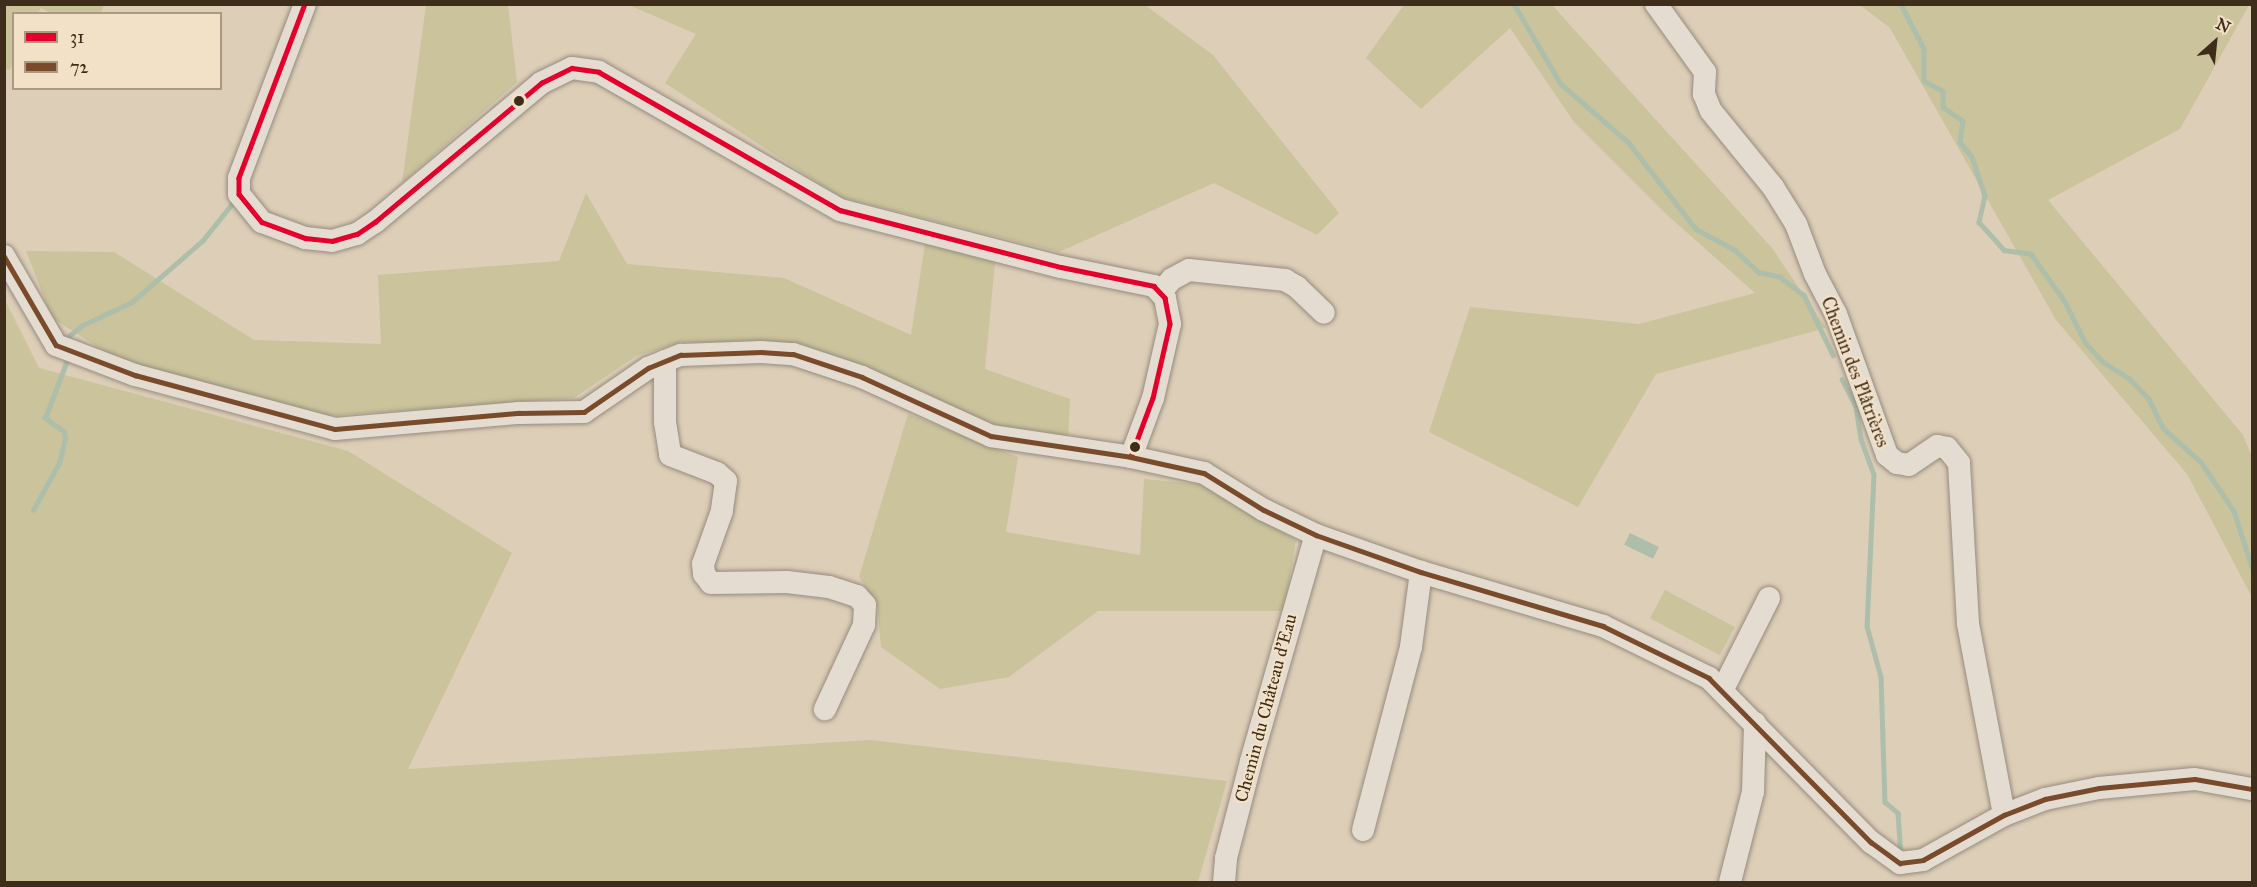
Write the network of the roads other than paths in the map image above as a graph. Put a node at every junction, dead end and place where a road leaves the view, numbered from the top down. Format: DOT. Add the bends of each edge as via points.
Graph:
graph roads {
  1 [pos="305,4"];
  2 [pos="1656,4"];
  3 [pos="4,256"];
  4 [pos="1161,292"];
  5 [pos="1324,314"];
  6 [pos="665,361"];
  7 [pos="1131,457"];
  8 [pos="1316,535"];
  9 [pos="1421,572"];
  10 [pos="1769,598"];
  11 [pos="1723,690"];
  12 [pos="825,709"];
  13 [pos="1755,723"];
  14 [pos="2253,789"];
  15 [pos="2004,815"];
  16 [pos="1363,830"];
  17 [pos="1224,882"];
  18 [pos="1730,882"];
  1 -- 4 [label="street" via="238,178 239,194 248,209 262,222 283,231 332,240 357,234 541,82 559,72 586,68 840,210 1049,264 1154,286"];
  2 -- 15 [label="street, Chemin des Plâtrières" via="1705,72 1704,94 1711,111 1773,187 1796,224 1836,314 1887,455 1897,463 1909,465 1936,446 1947,448 1959,463 1968,624"];
  3 -- 6 [label="street" via="56,345 135,375 335,429 584,411"];
  4 -- 5 [label="street" via="1172,279 1189,270 1285,280"];
  4 -- 7 [label="street" via="1170,324 1153,398"];
  6 -- 7 [label="street" via="681,355 793,354 862,378 991,436"];
  6 -- 12 [label="street" via="665,422 670,455 717,473 726,481 722,511 704,564 704,574 711,583 788,582 830,587 857,596 865,604 864,625"];
  7 -- 8 [label="street" via="1204,473 1264,510"];
  8 -- 9 [label="street"];
  8 -- 17 [label="street, Chemin du Château d'Eau" via="1251,761 1226,858"];
  9 -- 11 [label="street" via="1603,627 1682,664"];
  9 -- 16 [label="street" via="1411,647"];
  10 -- 11 [label="street"];
  11 -- 13 [label="street"];
  13 -- 15 [label="street" via="1871,842 1900,863 1923,860"];
  13 -- 18 [label="street" via="1753,792"];
  14 -- 15 [label="street" via="2217,781 2160,781 2045,799"];
}
